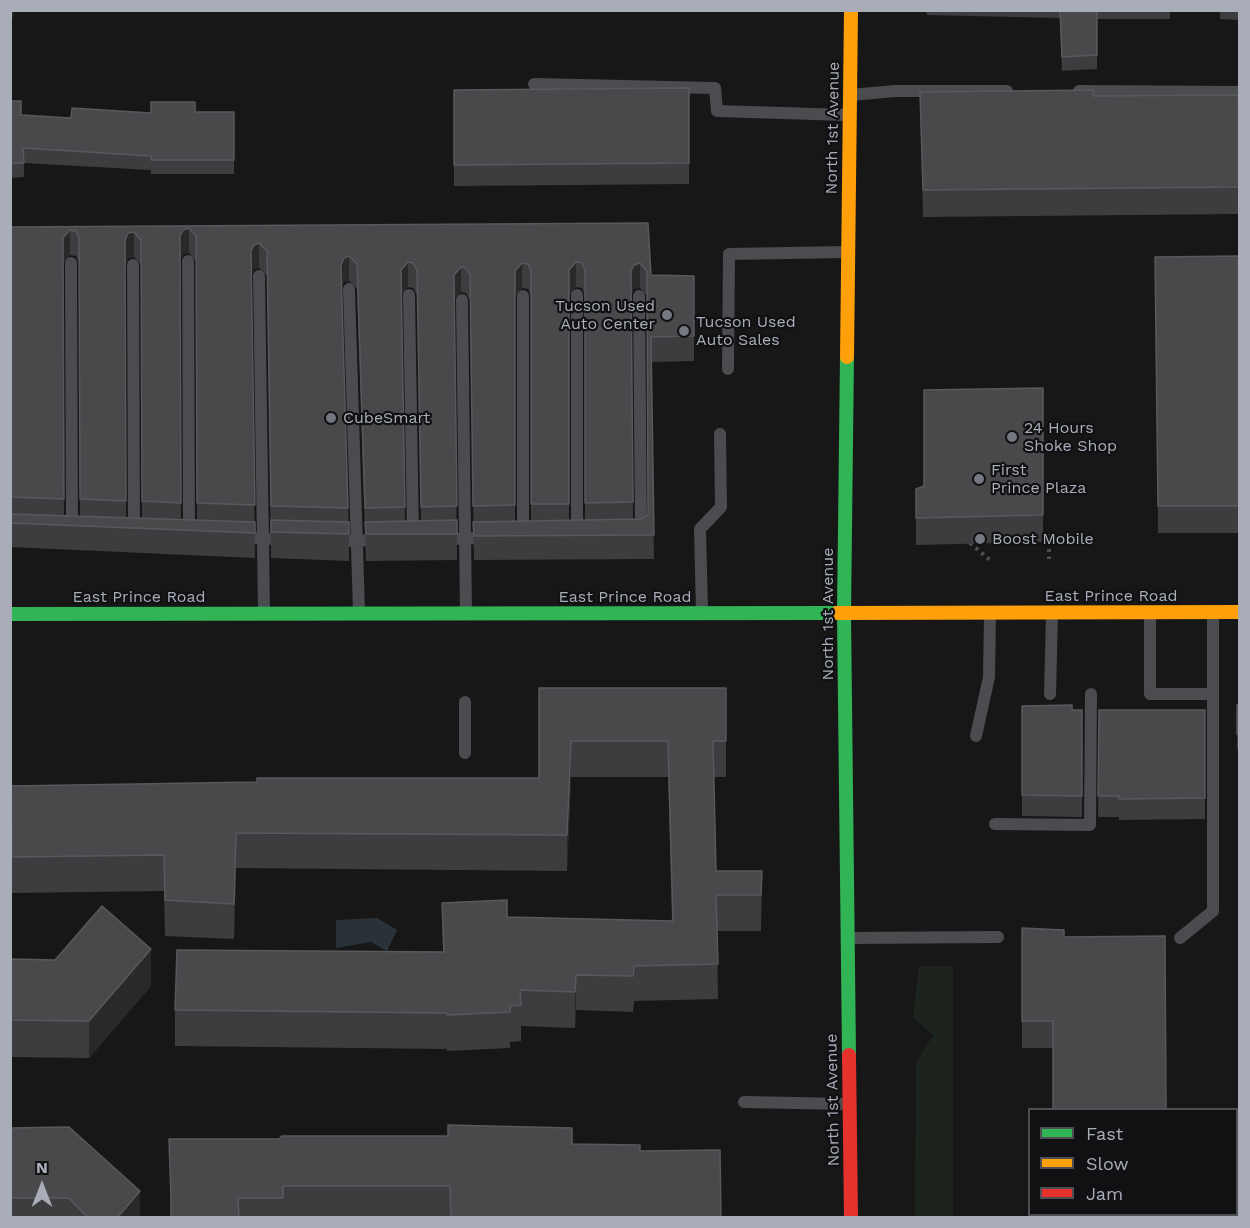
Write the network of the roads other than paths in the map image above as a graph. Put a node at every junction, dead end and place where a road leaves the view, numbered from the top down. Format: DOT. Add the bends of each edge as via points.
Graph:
graph roads {
  1 [pos="851,10"];
  2 [pos="534,84"];
  3 [pos="1023,91"];
  4 [pos="1069,91"];
  5 [pos="1239,92"];
  6 [pos="850,95"];
  7 [pos="849,115"];
  8 [pos="848,252"];
  9 [pos="188,261"];
  10 [pos="72,263"];
  11 [pos="133,265"];
  12 [pos="259,276"];
  13 [pos="349,289"];
  14 [pos="409,295"];
  15 [pos="577,295"];
  16 [pos="523,296"];
  17 [pos="639,296"];
  18 [pos="462,300"];
  19 [pos="728,369"];
  20 [pos="720,434"];
  21 [pos="72,532"];
  22 [pos="134,534"];
  23 [pos="631,535"];
  24 [pos="203,536"];
  25 [pos="577,536"];
  26 [pos="227,537"];
  27 [pos="263,538"];
  28 [pos="466,538"];
  29 [pos="298,540"];
  30 [pos="321,540"];
  31 [pos="402,540"];
  32 [pos="356,541"];
  33 [pos="1150,612"];
  34 [pos="1213,612"];
  35 [pos="1239,612"];
  36 [pos="990,613"];
  37 [pos="1052,613"];
  38 [pos="10,614"];
  39 [pos="264,614"];
  40 [pos="359,614"];
  41 [pos="466,614"];
  42 [pos="702,614"];
  43 [pos="844,614"];
  44 [pos="1050,694"];
  45 [pos="1091,694"];
  46 [pos="1213,694"];
  47 [pos="465,702"];
  48 [pos="976,736"];
  49 [pos="465,753"];
  50 [pos="995,824"];
  51 [pos="998,937"];
  52 [pos="847,938"];
  53 [pos="1180,938"];
  54 [pos="744,1102"];
  55 [pos="850,1104"];
  56 [pos="851,1218"];
  1 -- 6 [label="main road, North 1st Avenue"];
  2 -- 7 [label="lane" via="715,88 717,111"];
  3 -- 6 [label="lane"];
  4 -- 5 [label="lane"];
  6 -- 7 [label="main road, North 1st Avenue"];
  7 -- 8 [label="main road, North 1st Avenue"];
  8 -- 19 [label="lane" via="729,254"];
  8 -- 43 [label="main road, North 1st Avenue"];
  9 -- 24 [label="lane" via="189,536 181,536"];
  10 -- 21 [label="lane"];
  11 -- 22 [label="lane"];
  12 -- 27 [label="lane"];
  13 -- 32 [label="lane"];
  14 -- 31 [label="lane"];
  15 -- 25 [label="lane"];
  16 -- 28 [label="lane" via="517,537"];
  17 -- 23 [label="lane" via="641,535"];
  18 -- 28 [label="lane"];
  20 -- 42 [label="lane" via="721,507 700,529"];
  26 -- 27 [label="lane"];
  27 -- 29 [label="lane"];
  27 -- 39 [label="lane"];
  28 -- 31 [label="lane"];
  28 -- 41 [label="lane"];
  30 -- 32 [label="lane"];
  31 -- 32 [label="lane"];
  32 -- 40 [label="lane"];
  33 -- 34 [label="main road, East Prince Road"];
  33 -- 37 [label="main road, East Prince Road"];
  33 -- 46 [label="lane" via="1150,694"];
  34 -- 35 [label="main road, East Prince Road"];
  34 -- 46 [label="lane"];
  36 -- 37 [label="main road, East Prince Road"];
  36 -- 43 [label="main road, East Prince Road"];
  36 -- 48 [label="lane" via="989,677"];
  37 -- 44 [label="lane"];
  38 -- 39 [label="main road, East Prince Road"];
  39 -- 40 [label="main road, East Prince Road"];
  40 -- 41 [label="main road, East Prince Road"];
  41 -- 42 [label="main road, East Prince Road"];
  42 -- 43 [label="main road, East Prince Road"];
  43 -- 52 [label="main road, North 1st Avenue"];
  45 -- 50 [label="lane" via="1090,825"];
  46 -- 53 [label="lane" via="1213,911"];
  47 -- 49 [label="lane"];
  51 -- 52 [label="lane"];
  52 -- 55 [label="main road, North 1st Avenue"];
  54 -- 55 [label="lane"];
  55 -- 56 [label="main road, North 1st Avenue"];
}
